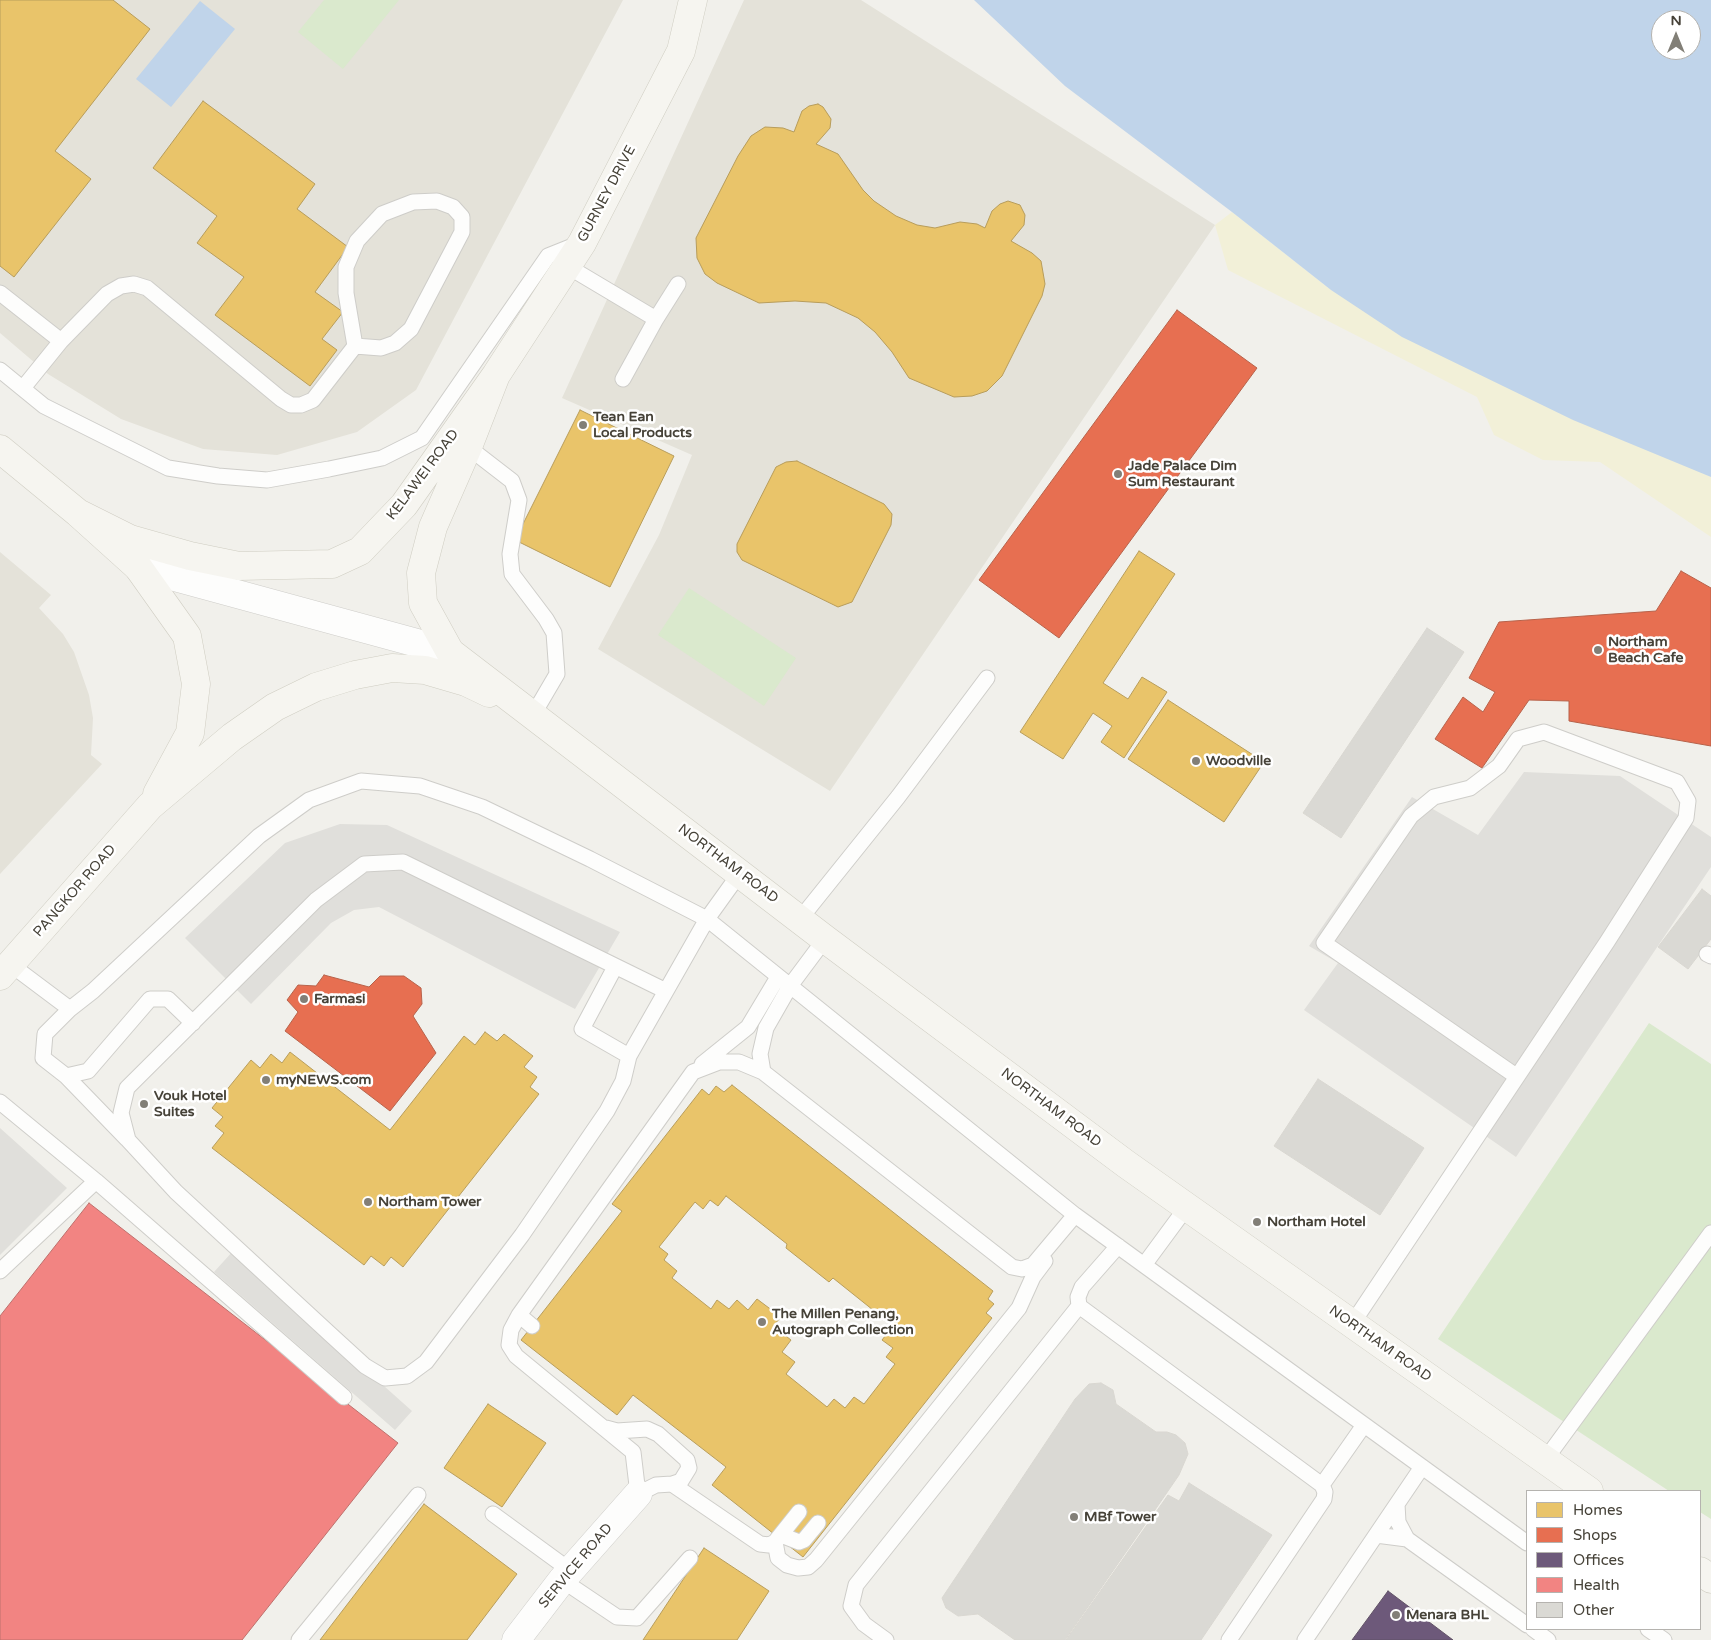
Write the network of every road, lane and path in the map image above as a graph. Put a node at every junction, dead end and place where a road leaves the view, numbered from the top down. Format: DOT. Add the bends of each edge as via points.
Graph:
graph roads {
  1 [pos="694,0"];
  2 [pos="582,243"];
  3 [pos="567,266"];
  4 [pos="678,284"];
  5 [pos="0,293"];
  6 [pos="656,319"];
  7 [pos="61,341"];
  8 [pos="355,346"];
  9 [pos="0,370"];
  10 [pos="496,375"];
  11 [pos="623,379"];
  12 [pos="23,388"];
  13 [pos="468,448"];
  14 [pos="0,450"];
  15 [pos="78,513"];
  16 [pos="138,567"];
  17 [pos="450,652"];
  18 [pos="987,678"];
  19 [pos="529,712"];
  20 [pos="150,806"];
  21 [pos="740,873"];
  22 [pos="707,919"];
  23 [pos="800,919"];
  24 [pos="825,939"];
  25 [pos="615,967"];
  26 [pos="5,970"];
  27 [pos="784,981"];
  28 [pos="666,991"];
  29 [pos="70,1009"];
  30 [pos="193,1023"];
  31 [pos="629,1056"];
  32 [pos="693,1072"];
  33 [pos="762,1072"];
  34 [pos="66,1076"];
  35 [pos="1516,1076"];
  36 [pos="0,1102"];
  37 [pos="128,1140"];
  38 [pos="96,1181"];
  39 [pos="1186,1208"];
  40 [pos="1076,1216"];
  41 [pos="1711,1233"];
  42 [pos="1118,1246"];
  43 [pos="1144,1265"];
  44 [pos="1012,1267"];
  45 [pos="0,1271"];
  46 [pos="1021,1304"];
  47 [pos="1079,1306"];
  48 [pos="519,1315"];
  49 [pos="1352,1324"];
  50 [pos="532,1326"];
  51 [pos="344,1397"];
  52 [pos="1364,1425"];
  53 [pos="606,1428"];
  54 [pos="652,1432"];
  55 [pos="633,1452"];
  56 [pos="1545,1460"];
  57 [pos="1422,1467"];
  58 [pos="689,1468"];
  59 [pos="672,1484"];
  60 [pos="1322,1485"];
  61 [pos="1588,1490"];
  62 [pos="638,1494"];
  63 [pos="418,1495"];
  64 [pos="690,1496"];
  65 [pos="1397,1504"];
  66 [pos="799,1512"];
  67 [pos="494,1514"];
  68 [pos="818,1523"];
  69 [pos="1376,1535"];
  70 [pos="778,1538"];
  71 [pos="1407,1538"];
  72 [pos="1526,1541"];
  73 [pos="690,1558"];
  74 [pos="566,1575"];
  75 [pos="1526,1624"];
  76 [pos="1533,1630"];
  77 [pos="1649,1630"];
  78 [pos="299,1640"];
  79 [pos="516,1640"];
  80 [pos="886,1640"];
  81 [pos="1229,1640"];
  82 [pos="1305,1640"];
  83 [pos="1548,1640"];
  84 [pos="1664,1640"];
  1 -- 2 [label="main road, GURNEY DRIVE" via="681,51"];
  2 -- 3 [label="main road, GURNEY DRIVE"];
  2 -- 12 [label="lane" via="548,256 422,438 382,458 267,480 168,468 44,406"];
  3 -- 6 [label="lane"];
  3 -- 10 [label="main road, GURNEY DRIVE"];
  4 -- 6 [label="lane"];
  5 -- 7 [label="lane"];
  6 -- 11 [label="lane"];
  7 -- 8 [label="lane" via="107,294 120,286 134,284 147,288 292,405 314,400"];
  7 -- 12 [label="lane"];
  8 -- 8 [label="lane" via="381,348 395,343 410,329 462,232 462,217 453,206 413,202 382,214 358,242 346,267 346,293"];
  9 -- 12 [label="lane"];
  10 -- 13 [label="main road"];
  10 -- 15 [label="main road, KELAWEI ROAD" via="404,506 360,551 332,564 239,566 130,539"];
  13 -- 17 [label="main road" via="433,527 421,573 423,603"];
  13 -- 19 [label="lane" via="512,481 519,500 510,554 512,574 554,633 557,674"];
  14 -- 15 [label="main road, KELAWEI ROAD"];
  15 -- 16 [label="main road, KELAWEI ROAD"];
  16 -- 17 [label="street"];
  16 -- 20 [label="main road, KELAWEI ROAD" via="187,636 196,684 190,733"];
  17 -- 19 [label="main road"];
  18 -- 23 [label="lane"];
  19 -- 20 [label="main road" via="466,682 425,670 392,668 355,676 316,687 274,707 232,737"];
  19 -- 21 [label="main road, NORTHAM ROAD"];
  20 -- 26 [label="main road, PANGKOR ROAD"];
  21 -- 22 [label="lane"];
  21 -- 23 [label="main road, NORTHAM ROAD"];
  22 -- 27 [label="lane"];
  22 -- 28 [label="lane"];
  22 -- 29 [label="lane" via="482,807 420,786 361,781 309,800 259,836"];
  23 -- 24 [label="main road, NORTHAM ROAD"];
  24 -- 27 [label="lane"];
  24 -- 39 [label="main road, NORTHAM ROAD"];
  25 -- 28 [label="lane"];
  25 -- 30 [label="lane" via="403,862 364,864 316,900"];
  25 -- 31 [label="lane" via="582,1029"];
  26 -- 29 [label="lane"];
  27 -- 32 [label="lane" via="748,1027"];
  27 -- 33 [label="lane" via="766,1028 760,1054"];
  27 -- 40 [label="lane"];
  28 -- 31 [label="lane"];
  29 -- 34 [label="lane" via="46,1034 43,1058"];
  30 -- 34 [label="lane" via="168,999 150,999 88,1071"];
  30 -- 37 [label="lane" via="127,1088 120,1113"];
  31 -- 37 [label="lane" via="623,1081 607,1111 522,1234 426,1362 406,1376 385,1378 365,1366 176,1192"];
  32 -- 33 [label="lane" via="719,1062 739,1062"];
  32 -- 48 [label="lane"];
  33 -- 44 [label="lane"];
  34 -- 37 [label="lane"];
  35 -- 35 [label="lane" via="1686,818 1688,801 1676,782 1544,732 1518,739 1499,766 1470,788 1434,797 1411,816 1324,943"];
  35 -- 49 [label="lane"];
  36 -- 38 [label="lane"];
  38 -- 45 [label="lane"];
  38 -- 51 [label="lane"];
  39 -- 43 [label="lane"];
  39 -- 49 [label="main road, NORTHAM ROAD"];
  40 -- 42 [label="lane"];
  40 -- 44 [label="lane" via="1033,1266"];
  40 -- 46 [label="lane" via="1038,1269"];
  41 -- 56 [label="lane"];
  42 -- 43 [label="lane"];
  42 -- 47 [label="lane" via="1082,1287"];
  43 -- 52 [label="lane"];
  44 -- 46 [label="lane" via="1019,1280"];
  46 -- 70 [label="lane" via="816,1560 808,1567 787,1565 778,1558"];
  47 -- 60 [label="lane"];
  47 -- 80 [label="lane" via="856,1585 851,1606 864,1624"];
  48 -- 50 [label="lane"];
  48 -- 53 [label="lane" via="511,1330 509,1345 516,1356"];
  49 -- 56 [label="main road, NORTHAM ROAD"];
  52 -- 57 [label="lane"];
  52 -- 60 [label="lane"];
  53 -- 54 [label="lane" via="617,1431 647,1429"];
  53 -- 55 [label="lane"];
  54 -- 55 [label="lane" via="642,1434 635,1442"];
  54 -- 58 [label="lane" via="687,1460"];
  55 -- 62 [label="lane"];
  56 -- 61 [label="main road, NORTHAM ROAD"];
  57 -- 65 [label="lane"];
  57 -- 72 [label="lane"];
  58 -- 59 [label="lane" via="681,1480"];
  58 -- 64 [label="lane"];
  59 -- 62 [label="lane" via="656,1485"];
  59 -- 64 [label="lane"];
  60 -- 81 [label="lane" via="1324,1499"];
  62 -- 74 [label="street, SERVICE ROAD"];
  63 -- 78 [label="lane"];
  64 -- 70 [label="lane" via="753,1541 769,1545"];
  65 -- 69 [label="lane"];
  65 -- 71 [label="lane" via="1398,1522"];
  66 -- 70 [label="lane"];
  67 -- 74 [label="lane"];
  68 -- 70 [label="lane" via="799,1542"];
  69 -- 71 [label="lane"];
  69 -- 82 [label="lane"];
  71 -- 75 [label="lane"];
  73 -- 74 [label="lane" via="637,1618 617,1617"];
  74 -- 79 [label="street, SERVICE ROAD"];
  76 -- 83 [label="lane"];
  77 -- 84 [label="lane"];
}
